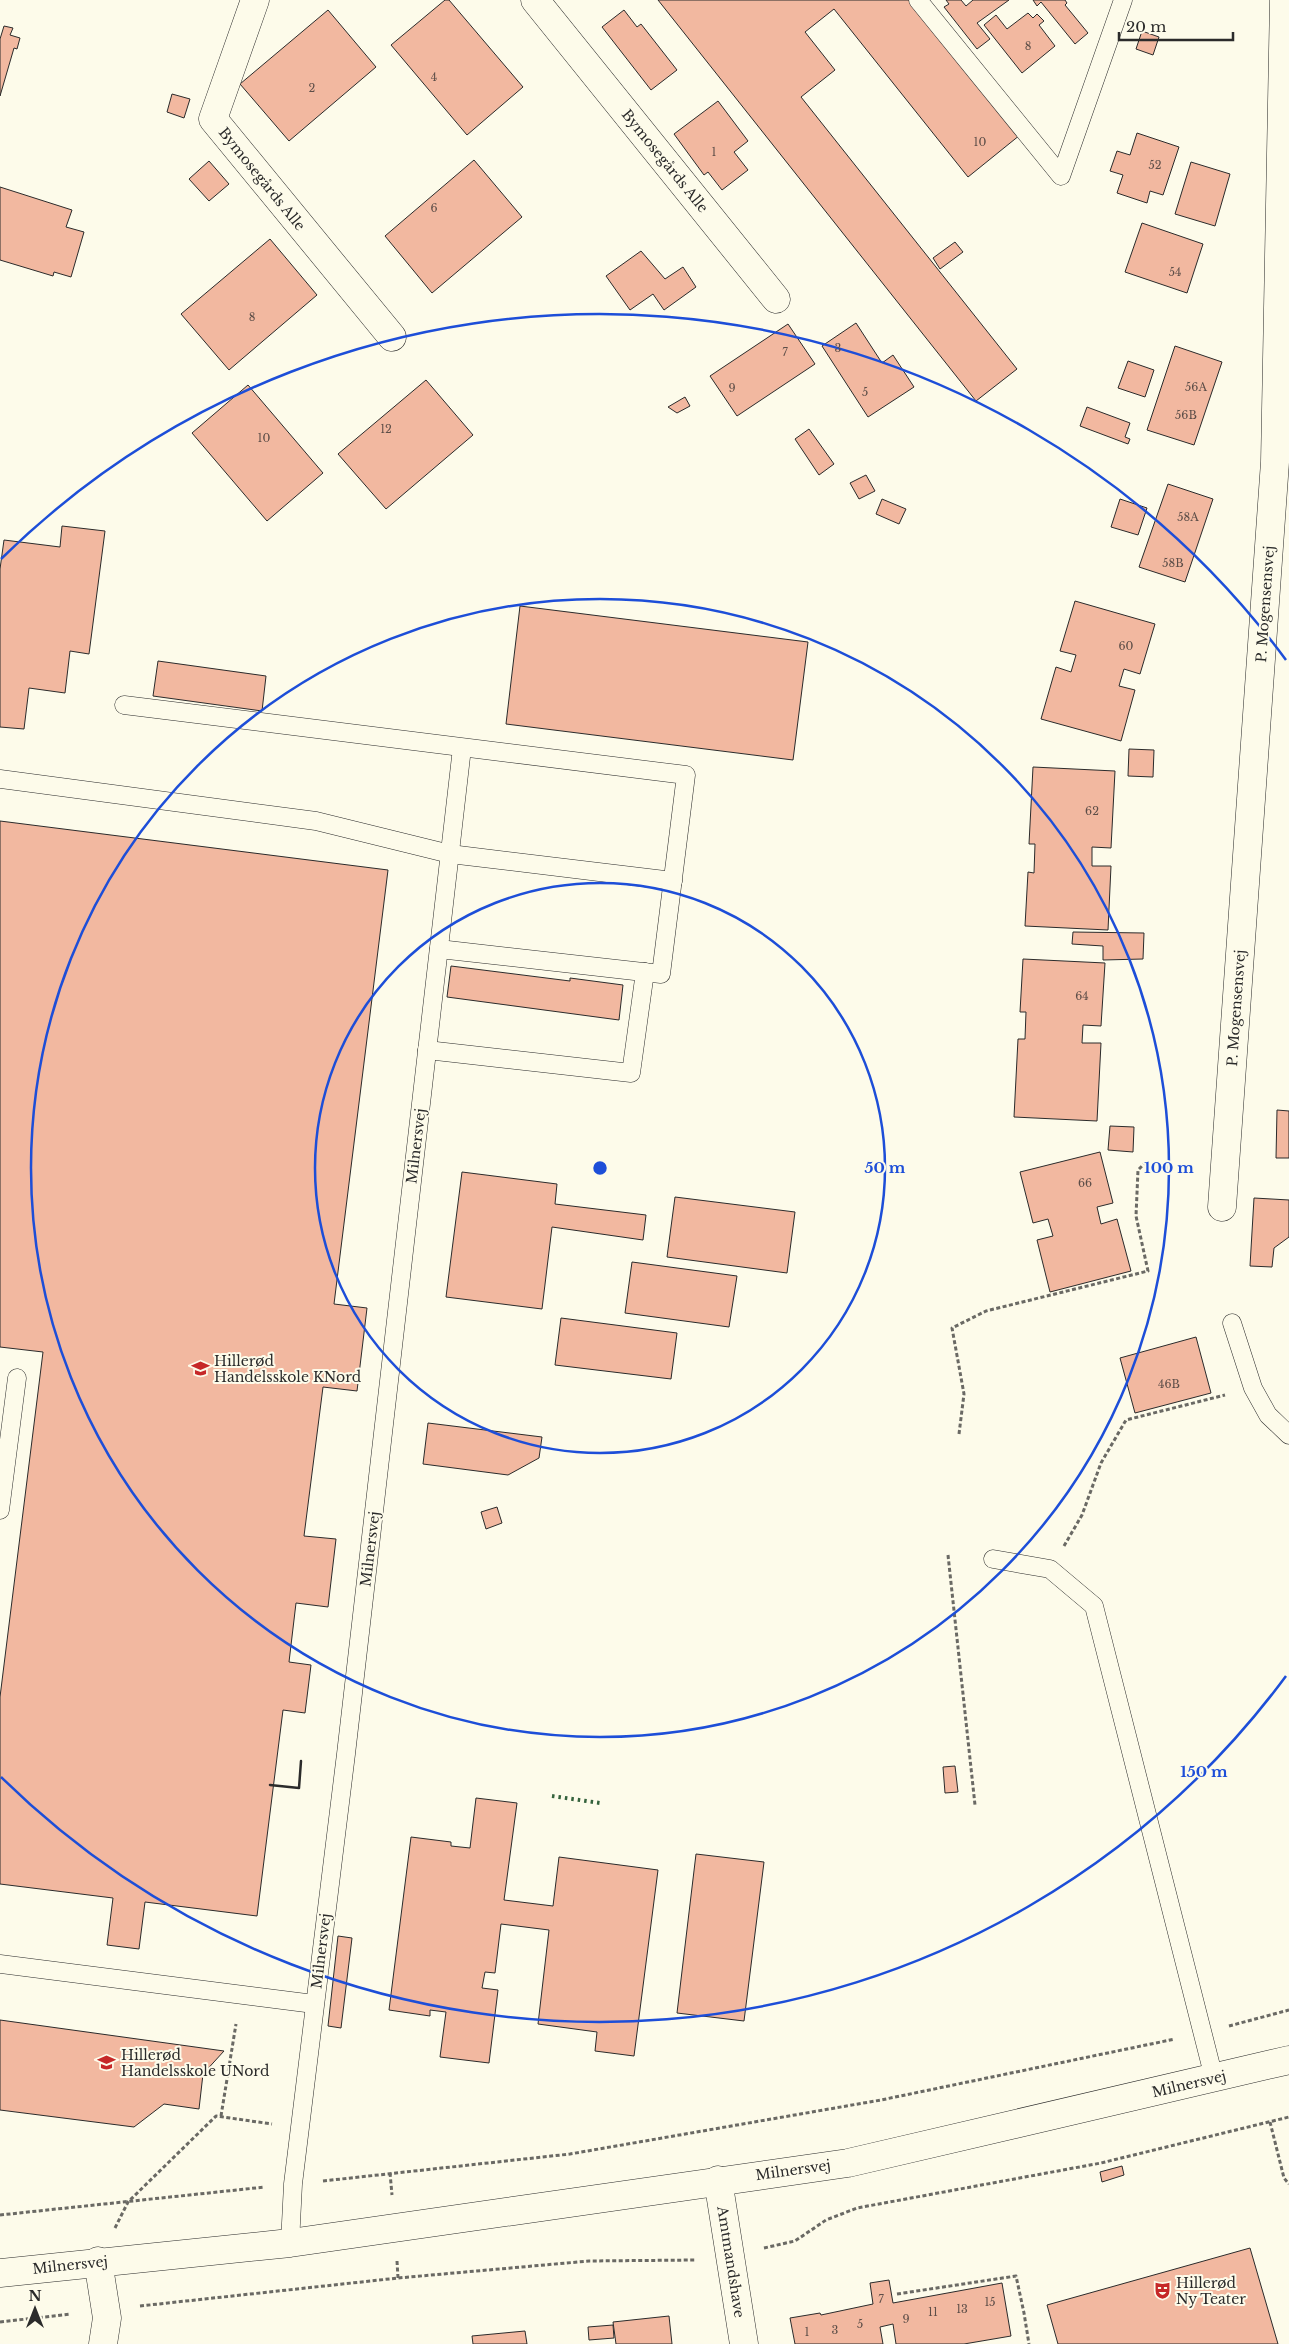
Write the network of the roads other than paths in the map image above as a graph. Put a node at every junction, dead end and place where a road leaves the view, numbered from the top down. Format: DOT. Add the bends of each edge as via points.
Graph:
graph roads {
  1 [pos="255,0"];
  2 [pos="534,0"];
  3 [pos="918,0"];
  4 [pos="1123,0"];
  5 [pos="1284,0"];
  6 [pos="776,299"];
  7 [pos="392,337"];
  8 [pos="124,705"];
  9 [pos="462,748"];
  10 [pos="0,779"];
  11 [pos="450,854"];
  12 [pos="673,881"];
  13 [pos="439,949"];
  14 [pos="645,972"];
  15 [pos="427,1050"];
  16 [pos="1222,1207"];
  17 [pos="1232,1323"];
  18 [pos="17,1378"];
  19 [pos="1289,1435"];
  20 [pos="0,1510"];
  21 [pos="994,1559"];
  22 [pos="0,1964"];
  23 [pos="314,2004"];
  24 [pos="1289,2060"];
  25 [pos="1214,2078"];
  26 [pos="718,2180"];
  27 [pos="290,2243"];
  28 [pos="98,2262"];
  29 [pos="0,2273"];
  30 [pos="103,2344"];
  31 [pos="744,2344"];
  1 -- 7 [label="street, Bymosegårds Alle" via="213,119"];
  2 -- 6 [label="street, Bymosegårds Alle"];
  3 -- 4 [label="lane" via="1061,176"];
  5 -- 16 [label="street, P. Mogensensvej" via="1275,462"];
  8 -- 9 [label="lane"];
  9 -- 11 [label="lane, Milnersvej"];
  9 -- 12 [label="lane" via="686,775"];
  10 -- 11 [label="lane" via="316,821"];
  11 -- 12 [label="lane"];
  11 -- 13 [label="lane, Milnersvej"];
  12 -- 14 [label="lane" via="661,974"];
  13 -- 14 [label="lane"];
  13 -- 15 [label="lane, Milnersvej"];
  14 -- 15 [label="lane" via="631,1073"];
  15 -- 23 [label="lane, Milnersvej"];
  17 -- 19 [label="lane" via="1253,1388 1268,1415"];
  18 -- 20 [label="lane"];
  21 -- 25 [label="lane" via="1050,1569 1094,1606"];
  22 -- 23 [label="lane"];
  23 -- 27 [label="lane, Milnersvej" via="293,2184"];
  24 -- 25 [label="street, Milnersvej"];
  25 -- 26 [label="street, Milnersvej" via="848,2163"];
  26 -- 27 [label="street, Milnersvej"];
  26 -- 31 [label="street, Amtmandshave"];
  27 -- 28 [label="street, Milnersvej"];
  28 -- 29 [label="street, Milnersvej"];
  28 -- 30 [label="street" via="106,2310"];
}
